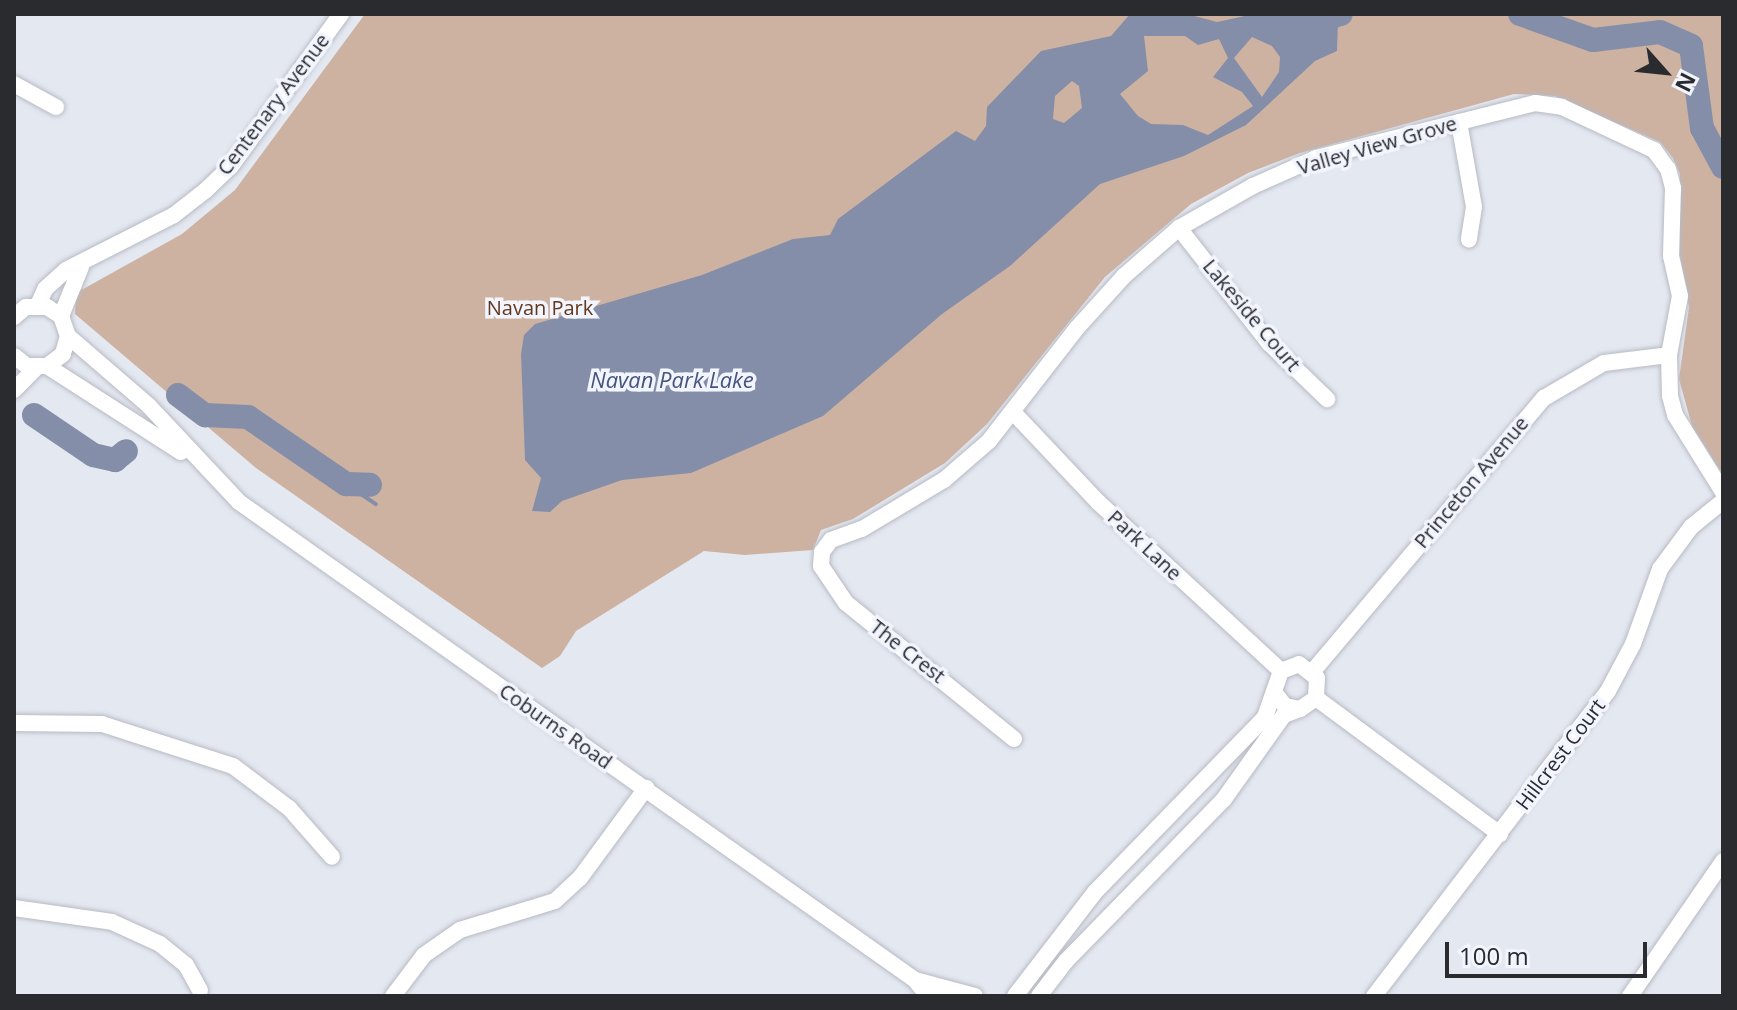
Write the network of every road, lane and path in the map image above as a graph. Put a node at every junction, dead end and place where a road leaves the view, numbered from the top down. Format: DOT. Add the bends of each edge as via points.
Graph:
graph roads {
  1 [pos="341,14"];
  2 [pos="14,84"];
  3 [pos="56,107"];
  4 [pos="1459,122"];
  5 [pos="1179,228"];
  6 [pos="1469,240"];
  7 [pos="81,267"];
  8 [pos="23,307"];
  9 [pos="61,316"];
  10 [pos="68,336"];
  11 [pos="1669,355"];
  12 [pos="14,356"];
  13 [pos="42,367"];
  14 [pos="14,390"];
  15 [pos="1327,399"];
  16 [pos="1014,413"];
  17 [pos="202,466"];
  18 [pos="1723,492"];
  19 [pos="1723,501"];
  20 [pos="822,552"];
  21 [pos="1281,671"];
  22 [pos="1313,671"];
  23 [pos="1274,692"];
  24 [pos="1316,698"];
  25 [pos="1300,709"];
  26 [pos="14,723"];
  27 [pos="1014,739"];
  28 [pos="646,788"];
  29 [pos="1500,834"];
  30 [pos="332,857"];
  31 [pos="1723,861"];
  32 [pos="14,908"];
  33 [pos="915,980"];
  34 [pos="200,990"];
  35 [pos="393,996"];
  36 [pos="928,996"];
  37 [pos="975,996"];
  38 [pos="1015,996"];
  39 [pos="1039,996"];
  40 [pos="1374,996"];
  41 [pos="1630,996"];
  1 -- 7 [label="street, Centenary Avenue" via="231,166 205,191"];
  2 -- 3 [label="street"];
  4 -- 5 [label="street, Valley View Grove" via="1316,158"];
  4 -- 6 [label="street" via="1474,207"];
  4 -- 11 [label="street, Valley View Grove" via="1535,103 1562,107 1654,150 1668,169 1673,188 1671,256 1680,296"];
  5 -- 15 [label="street, Lakeside Court" via="1269,343"];
  5 -- 16 [label="street, Valley View Grove" via="1086,318"];
  7 -- 8 [label="street, Centenary Avenue" via="54,280"];
  7 -- 9 [label="street"];
  8 -- 9 [label="street"];
  9 -- 10 [label="street"];
  10 -- 13 [label="street" via="63,354"];
  10 -- 17 [label="street, Coburns Road" via="148,405"];
  11 -- 18 [label="street, Valley View Grove" via="1675,415"];
  11 -- 22 [label="street, Princeton Avenue" via="1604,363 1544,398"];
  12 -- 13 [label="street, Coburns Road"];
  13 -- 14 [label="street"];
  13 -- 17 [label="street, Coburns Road"];
  16 -- 20 [label="street, Valley View Grove" via="944,480 862,529 831,540"];
  16 -- 21 [label="street, Park Lane" via="1098,502"];
  17 -- 28 [label="street, Coburns Road" via="239,502 295,543"];
  19 -- 29 [label="street, Hillcrest Court" via="1674,547 1608,691"];
  20 -- 27 [label="street, The Crest" via="821,566 846,603"];
  21 -- 22 [label="street" via="1299,664"];
  21 -- 23 [label="street"];
  22 -- 24 [label="street" via="1319,686"];
  23 -- 25 [label="street" via="1285,706"];
  23 -- 38 [label="street" via="1265,717 1095,892"];
  24 -- 25 [label="street"];
  24 -- 29 [label="street"];
  25 -- 39 [label="street" via="1284,715 1224,799 1066,961"];
  26 -- 30 [label="street" via="102,724 233,766 289,808"];
  28 -- 33 [label="street, Coburns Road"];
  28 -- 35 [label="street" via="580,878 555,901 460,930 424,955"];
  29 -- 40 [label="street, Hillcrest Court"];
  31 -- 41 [label="street"];
  32 -- 34 [label="street" via="112,922 160,944 186,965"];
  33 -- 36 [label="street, Coburns Road"];
  33 -- 37 [label="street, Coburns Road"];
}
